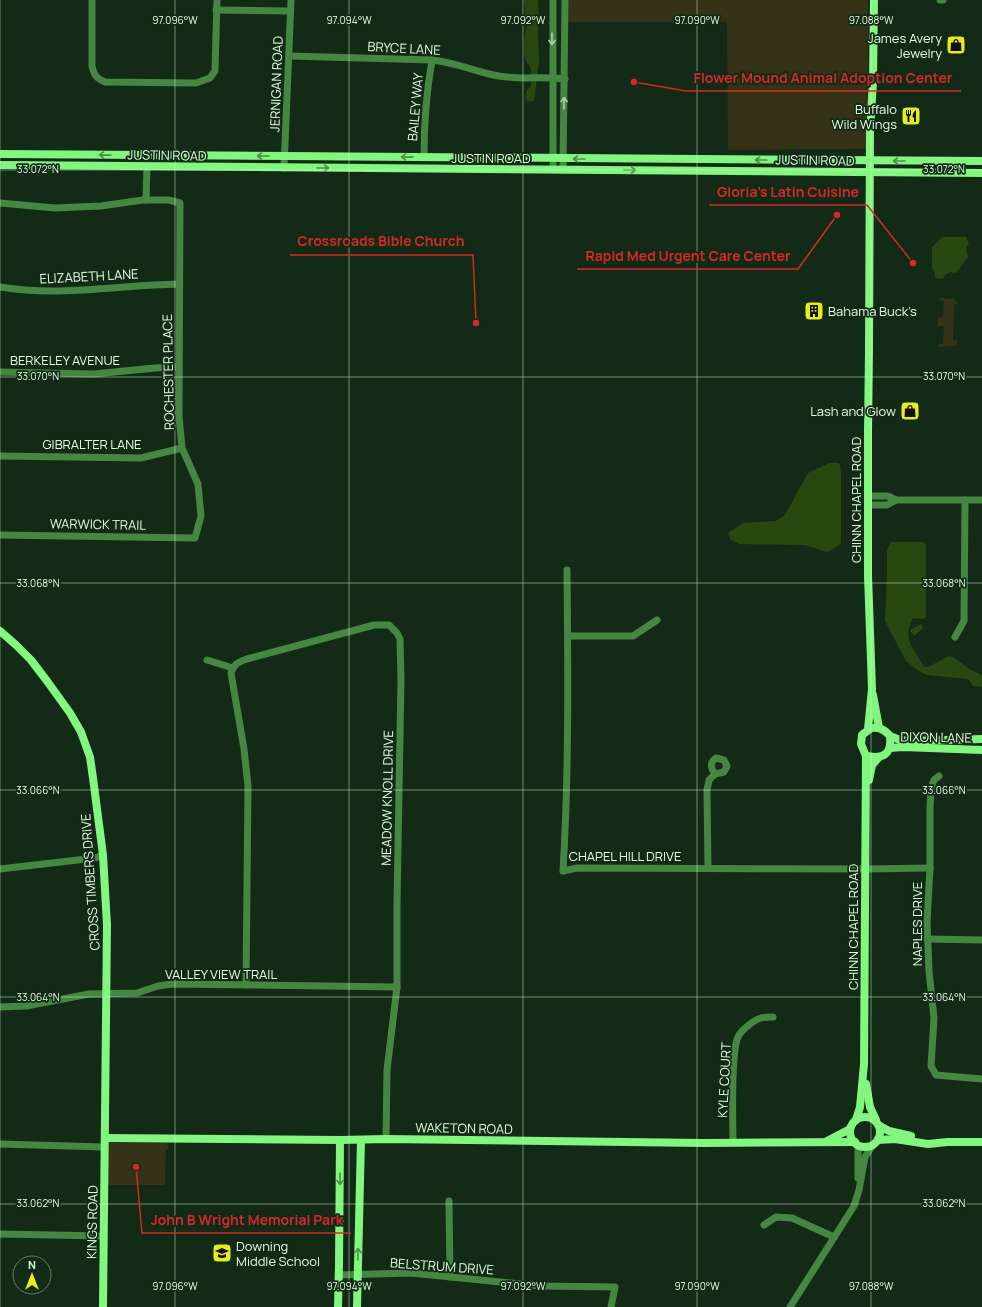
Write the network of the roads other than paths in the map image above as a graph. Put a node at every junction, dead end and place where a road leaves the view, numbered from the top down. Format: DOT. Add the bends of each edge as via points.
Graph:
graph roads {
  1 [pos="92,0"];
  2 [pos="217,0"];
  3 [pos="291,0"];
  4 [pos="553,0"];
  5 [pos="565,0"];
  6 [pos="874,0"];
  7 [pos="216,10"];
  8 [pos="290,11"];
  9 [pos="289,56"];
  10 [pos="432,60"];
  11 [pos="552,78"];
  12 [pos="564,80"];
  13 [pos="0,154"];
  14 [pos="284,156"];
  15 [pos="424,157"];
  16 [pos="552,158"];
  17 [pos="563,159"];
  18 [pos="870,160"];
  19 [pos="982,161"];
  20 [pos="0,165"];
  21 [pos="147,166"];
  22 [pos="284,168"];
  23 [pos="553,170"];
  24 [pos="564,170"];
  25 [pos="870,173"];
  26 [pos="982,173"];
  27 [pos="146,200"];
  28 [pos="0,203"];
  29 [pos="179,284"];
  30 [pos="0,287"];
  31 [pos="178,367"];
  32 [pos="0,372"];
  33 [pos="182,448"];
  34 [pos="0,456"];
  35 [pos="868,500"];
  36 [pos="965,500"];
  37 [pos="982,500"];
  38 [pos="0,535"];
  39 [pos="196,538"];
  40 [pos="567,570"];
  41 [pos="657,620"];
  42 [pos="0,632"];
  43 [pos="568,636"];
  44 [pos="955,637"];
  45 [pos="208,660"];
  46 [pos="233,668"];
  47 [pos="872,689"];
  48 [pos="879,728"];
  49 [pos="868,729"];
  50 [pos="890,736"];
  51 [pos="982,739"];
  52 [pos="890,748"];
  53 [pos="982,750"];
  54 [pos="866,756"];
  55 [pos="879,758"];
  56 [pos="715,774"];
  57 [pos="939,776"];
  58 [pos="866,791"];
  59 [pos="103,855"];
  60 [pos="708,868"];
  61 [pos="930,868"];
  62 [pos="0,869"];
  63 [pos="866,869"];
  64 [pos="927,939"];
  65 [pos="982,940"];
  66 [pos="246,985"];
  67 [pos="397,987"];
  68 [pos="107,994"];
  69 [pos="0,1008"];
  70 [pos="773,1017"];
  71 [pos="864,1064"];
  72 [pos="982,1080"];
  73 [pos="856,1120"];
  74 [pos="878,1123"];
  75 [pos="850,1129"];
  76 [pos="105,1138"];
  77 [pos="386,1139"];
  78 [pos="340,1140"];
  79 [pos="361,1140"];
  80 [pos="947,1142"];
  81 [pos="982,1142"];
  82 [pos="733,1143"];
  83 [pos="823,1143"];
  84 [pos="876,1143"];
  85 [pos="0,1144"];
  86 [pos="856,1144"];
  87 [pos="104,1147"];
  88 [pos="859,1190"];
  89 [pos="449,1201"];
  90 [pos="764,1225"];
  91 [pos="0,1234"];
  92 [pos="103,1236"];
  93 [pos="834,1237"];
  94 [pos="339,1275"];
  95 [pos="358,1275"];
  96 [pos="450,1277"];
  97 [pos="103,1307"];
  98 [pos="338,1307"];
  99 [pos="357,1307"];
  100 [pos="611,1307"];
  101 [pos="790,1307"];
  1 -- 7 [label="street" via="92,66 94,76 105,82 196,83 210,78 214,71"];
  2 -- 7 [label="street"];
  3 -- 8 [label="street, JERNIGAN ROAD"];
  4 -- 11 [label="street, one-way"];
  5 -- 12 [label="street"];
  6 -- 18 [label="street, CHINN CHAPEL ROAD"];
  7 -- 8 [label="street"];
  8 -- 9 [label="street, JERNIGAN ROAD"];
  9 -- 10 [label="street, BRYCE LANE"];
  9 -- 14 [label="street, JERNIGAN ROAD"];
  10 -- 11 [label="street, BRYCE LANE" via="498,76"];
  10 -- 15 [label="street, BAILEY WAY" via="426,90"];
  11 -- 12 [label="street, BRYCE LANE"];
  11 -- 16 [label="street"];
  17 -- 12 [label="street, one-way"];
  14 -- 13 [label="street, JUSTIN ROAD, one-way"];
  15 -- 14 [label="street, JUSTIN ROAD, one-way"];
  14 -- 22 [label="street, JERNIGAN ROAD"];
  15 -- 16 [label="street, JUSTIN ROAD"];
  16 -- 17 [label="street, JUSTIN ROAD"];
  16 -- 23 [label="street"];
  18 -- 17 [label="street, JUSTIN ROAD, one-way"];
  17 -- 24 [label="street"];
  19 -- 18 [label="street, JUSTIN ROAD, one-way"];
  18 -- 25 [label="street, CHINN CHAPEL ROAD"];
  20 -- 21 [label="street, JUSTIN ROAD"];
  21 -- 22 [label="street, JUSTIN ROAD"];
  21 -- 27 [label="street"];
  22 -- 23 [label="street, JUSTIN ROAD, one-way"];
  23 -- 24 [label="street, JUSTIN ROAD"];
  24 -- 25 [label="street, JUSTIN ROAD, one-way"];
  25 -- 26 [label="street, JUSTIN ROAD"];
  25 -- 35 [label="street, CHINN CHAPEL ROAD"];
  27 -- 28 [label="street" via="101,206 55,208"];
  27 -- 29 [label="street, ROCHESTER PLACE" via="180,202"];
  29 -- 30 [label="street, ELIZABETH LANE" via="51,292"];
  29 -- 31 [label="street, ROCHESTER PLACE"];
  31 -- 32 [label="street, BERKELEY AVENUE" via="94,374"];
  31 -- 33 [label="street, ROCHESTER PLACE" via="178,416"];
  33 -- 34 [label="street, GIBRALTER LANE" via="140,458"];
  33 -- 39 [label="street, ROCHESTER PLACE" via="198,484 201,516"];
  35 -- 36 [label="street" via="888,496 896,500"];
  35 -- 47 [label="street, CHINN CHAPEL ROAD"];
  36 -- 37 [label="street"];
  36 -- 44 [label="street" via="964,621"];
  38 -- 39 [label="street, WARWICK TRAIL"];
  40 -- 43 [label="street, CHAPEL HILL DRIVE"];
  41 -- 43 [label="street" via="633,636"];
  42 -- 59 [label="street, CROSS TIMBERS DRIVE" via="25,654 48,680 81,732 90,757"];
  43 -- 60 [label="street, CHAPEL HILL DRIVE" via="563,871 577,868"];
  45 -- 46 [label="street"];
  46 -- 66 [label="street" via="231,673 248,786"];
  46 -- 67 [label="street, MEADOW KNOLL DRIVE" via="236,663 247,659 374,625 389,625 397,632 401,644"];
  47 -- 48 [label="street, CHINN CHAPEL ROAD"];
  47 -- 49 [label="street, CHINN CHAPEL ROAD"];
  48 -- 49 [label="street"];
  48 -- 50 [label="street"];
  49 -- 54 [label="street" via="861,740"];
  50 -- 51 [label="street, DIXON LANE" via="909,741"];
  50 -- 52 [label="street"];
  52 -- 53 [label="street, DIXON LANE"];
  52 -- 55 [label="street"];
  54 -- 55 [label="street"];
  54 -- 58 [label="street, CHINN CHAPEL ROAD"];
  55 -- 58 [label="street, CHINN CHAPEL ROAD" via="872,765"];
  56 -- 60 [label="street" via="709,780 707,790"];
  57 -- 61 [label="street, NAPLES DRIVE" via="931,788"];
  58 -- 63 [label="street, CHINN CHAPEL ROAD"];
  59 -- 62 [label="street"];
  59 -- 68 [label="street, CROSS TIMBERS DRIVE" via="108,925"];
  60 -- 63 [label="street, CHAPEL HILL DRIVE"];
  61 -- 63 [label="street, CHAPEL HILL DRIVE"];
  61 -- 64 [label="street, NAPLES DRIVE"];
  63 -- 71 [label="street, CHINN CHAPEL ROAD"];
  64 -- 65 [label="street"];
  64 -- 72 [label="street, NAPLES DRIVE" via="934,1018 931,1066 936,1075"];
  66 -- 67 [label="street, VALLEY VIEW TRAIL"];
  66 -- 68 [label="street, VALLEY VIEW TRAIL" via="172,984 137,993"];
  67 -- 77 [label="street, MEADOW KNOLL DRIVE" via="387,1070"];
  68 -- 69 [label="street, VALLEY VIEW TRAIL" via="89,994 26,1006"];
  68 -- 76 [label="street, CROSS TIMBERS DRIVE"];
  70 -- 82 [label="street, KYLE COURT" via="760,1018 739,1035 735,1048"];
  71 -- 73 [label="street, CHINN CHAPEL ROAD" via="860,1107"];
  71 -- 74 [label="street, CHINN CHAPEL ROAD" via="868,1100"];
  73 -- 74 [label="street" via="866,1116"];
  73 -- 75 [label="street"];
  74 -- 80 [label="street" via="895,1133"];
  74 -- 84 [label="street" via="881,1133"];
  75 -- 83 [label="street, WAKETON ROAD"];
  75 -- 86 [label="street" via="851,1137"];
  76 -- 78 [label="street, WAKETON ROAD"];
  76 -- 87 [label="street, KINGS ROAD"];
  77 -- 79 [label="street, WAKETON ROAD"];
  77 -- 82 [label="street, WAKETON ROAD"];
  78 -- 79 [label="street, WAKETON ROAD"];
  78 -- 94 [label="street, one-way"];
  95 -- 79 [label="street, one-way"];
  80 -- 81 [label="street"];
  80 -- 84 [label="street" via="928,1144 895,1139"];
  82 -- 83 [label="street, WAKETON ROAD"];
  83 -- 86 [label="street, WAKETON ROAD"];
  84 -- 86 [label="street" via="865,1147"];
  84 -- 88 [label="street" via="865,1157"];
  85 -- 87 [label="street"];
  86 -- 88 [label="street"];
  87 -- 92 [label="street, KINGS ROAD"];
  88 -- 93 [label="street" via="854,1206"];
  89 -- 96 [label="street"];
  90 -- 93 [label="street" via="776,1217 792,1218"];
  91 -- 92 [label="street"];
  92 -- 97 [label="street, KINGS ROAD"];
  93 -- 101 [label="street"];
  94 -- 95 [label="street, BELSTRUM DRIVE"];
  94 -- 98 [label="street"];
  95 -- 96 [label="street, BELSTRUM DRIVE" via="411,1273"];
  95 -- 99 [label="street"];
  96 -- 100 [label="street, BELSTRUM DRIVE" via="541,1286 615,1287"];
}
